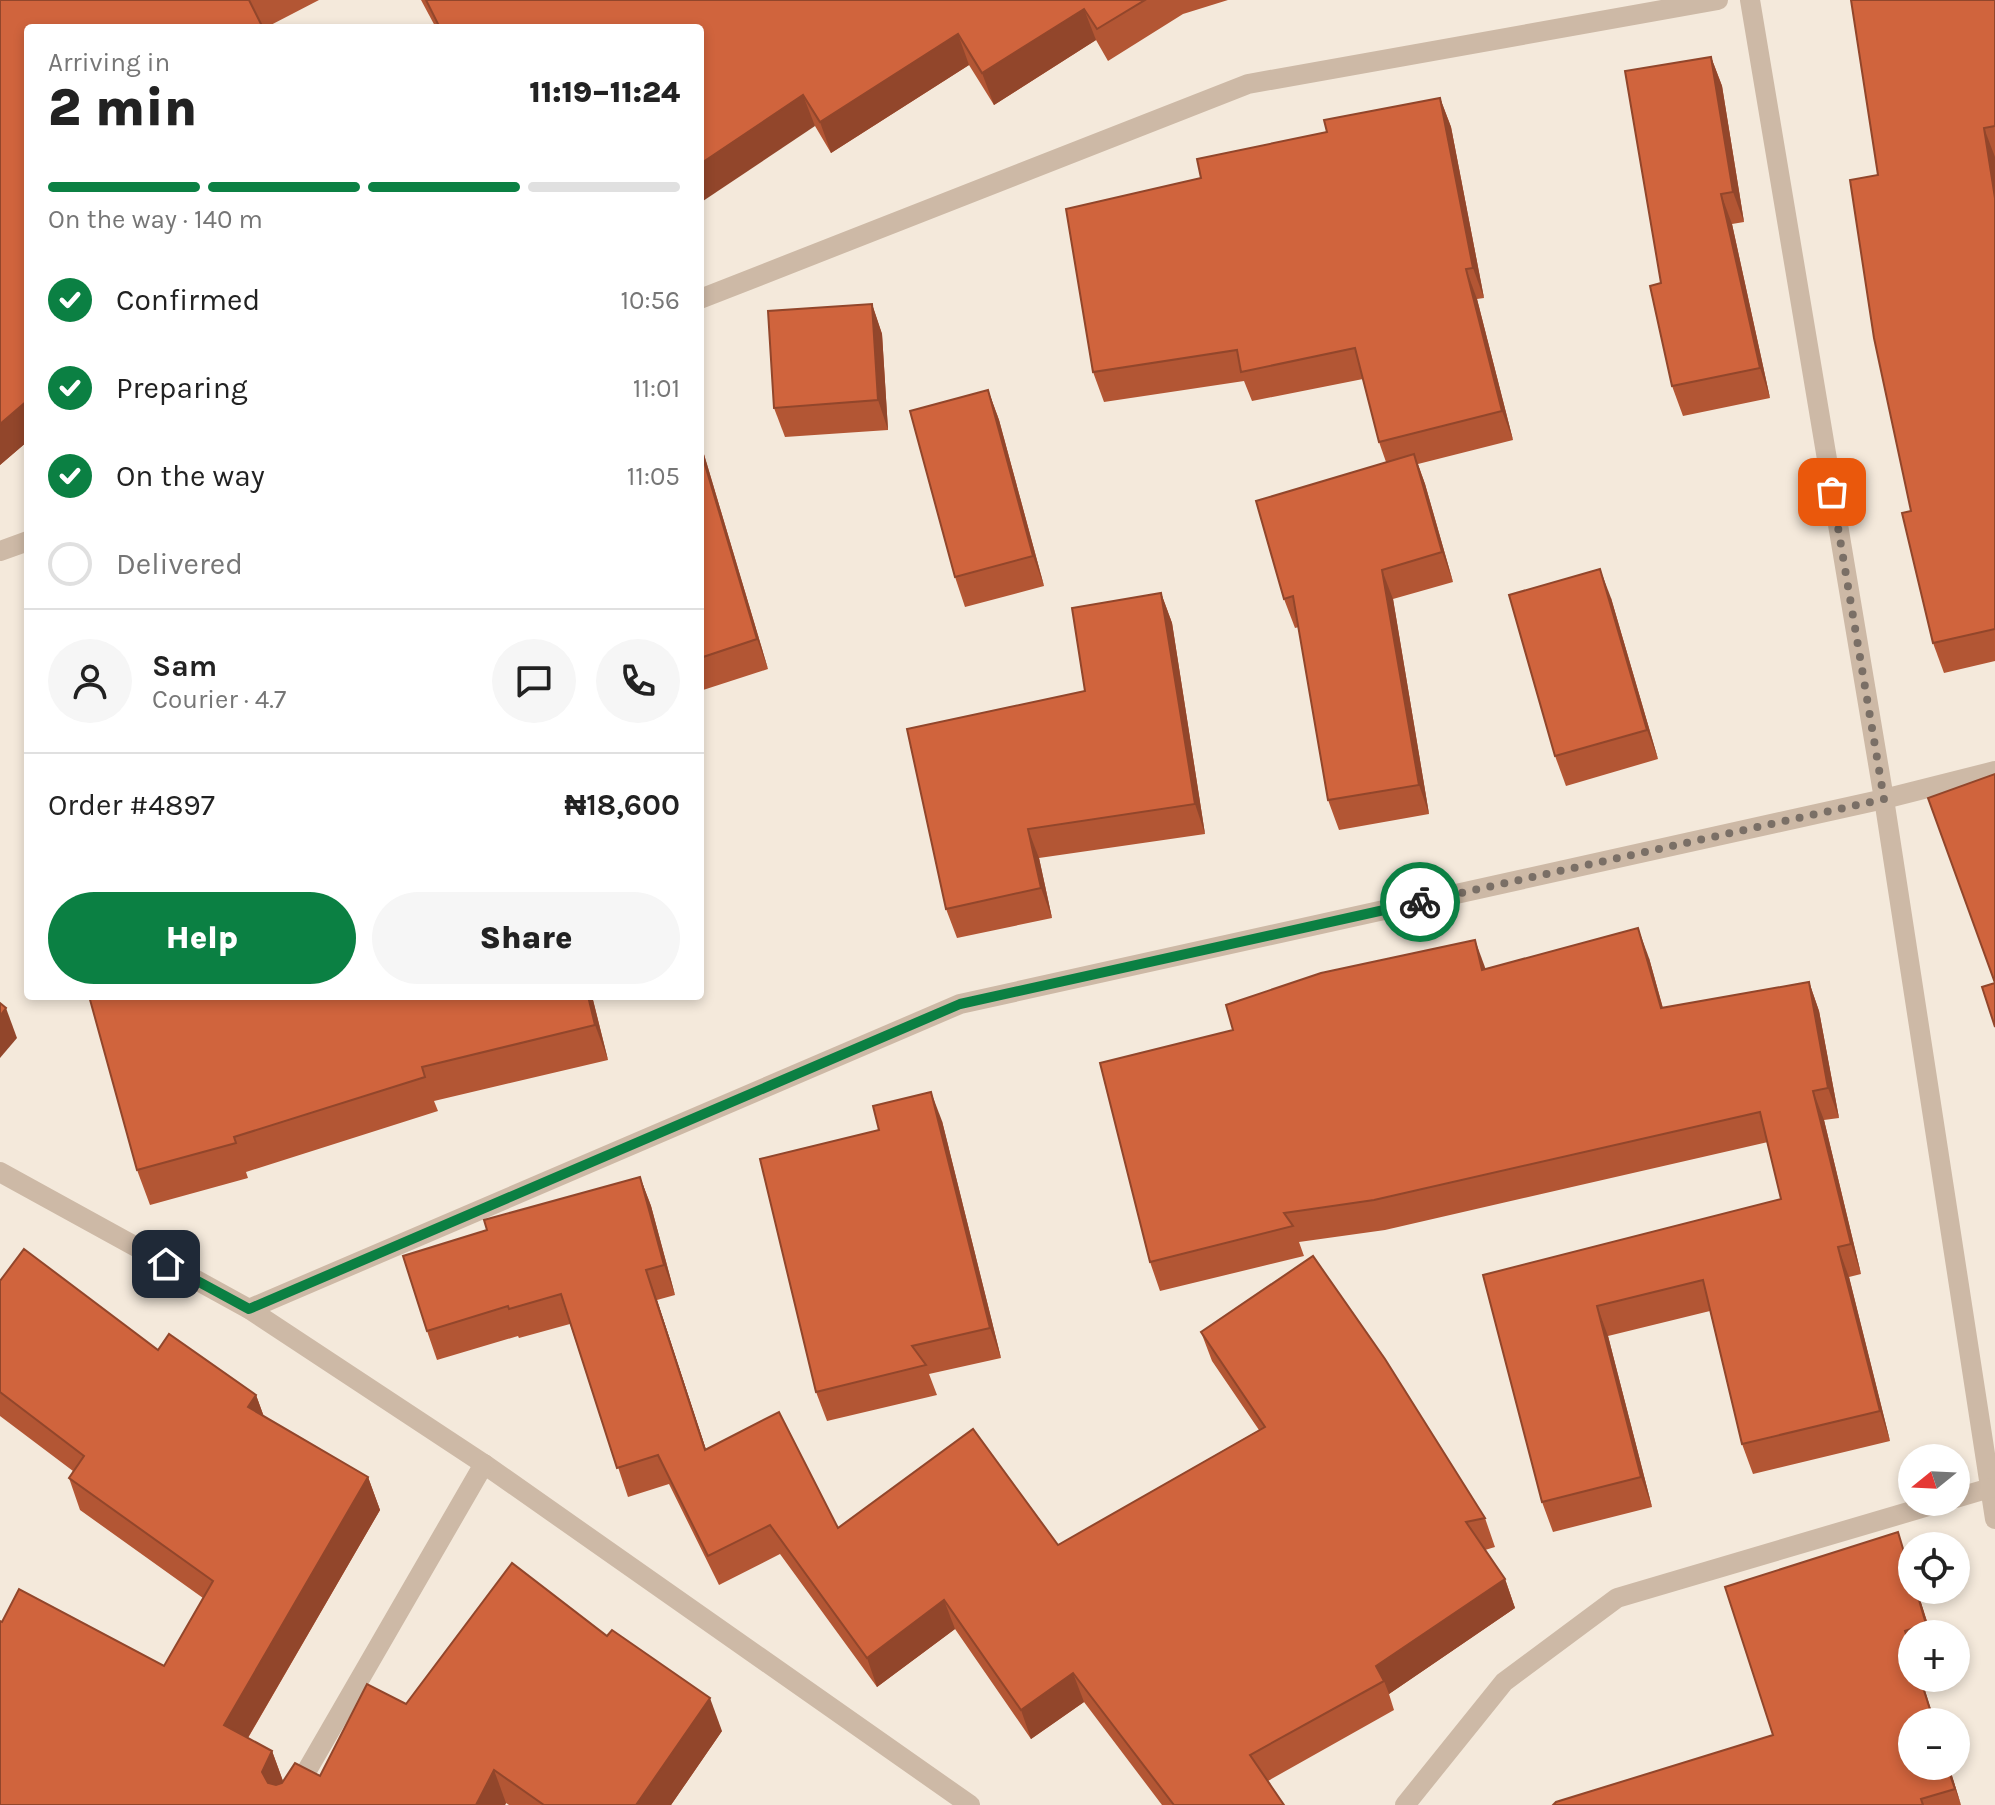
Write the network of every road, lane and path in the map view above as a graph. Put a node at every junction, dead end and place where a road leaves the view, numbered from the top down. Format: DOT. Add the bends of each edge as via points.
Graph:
graph roads {
  1 [pos="1718,0"];
  2 [pos="1750,0"];
  3 [pos="704,297"];
  4 [pos="24,542"];
  5 [pos="0,551"];
  6 [pos="1995,771"];
  7 [pos="1884,799"];
  8 [pos="0,1172"];
  9 [pos="249,1309"];
  10 [pos="484,1464"];
  11 [pos="1990,1488"];
  12 [pos="1970,1494"];
  13 [pos="1898,1515"];
  14 [pos="1995,1519"];
  15 [pos="287,1805"];
  16 [pos="970,1805"];
  17 [pos="1405,1805"];
  1 -- 3 [label="street" via="1248,84"];
  2 -- 7 [label="street"];
  4 -- 5 [label="street"];
  6 -- 7 [label="street"];
  7 -- 9 [label="street" via="960,1004"];
  7 -- 11 [label="street"];
  8 -- 9 [label="street"];
  9 -- 10 [label="street"];
  10 -- 15 [label="street"];
  10 -- 16 [label="street"];
  11 -- 12 [label="street"];
  11 -- 14 [label="street"];
  13 -- 17 [label="street" via="1617,1598 1504,1682"];
}
